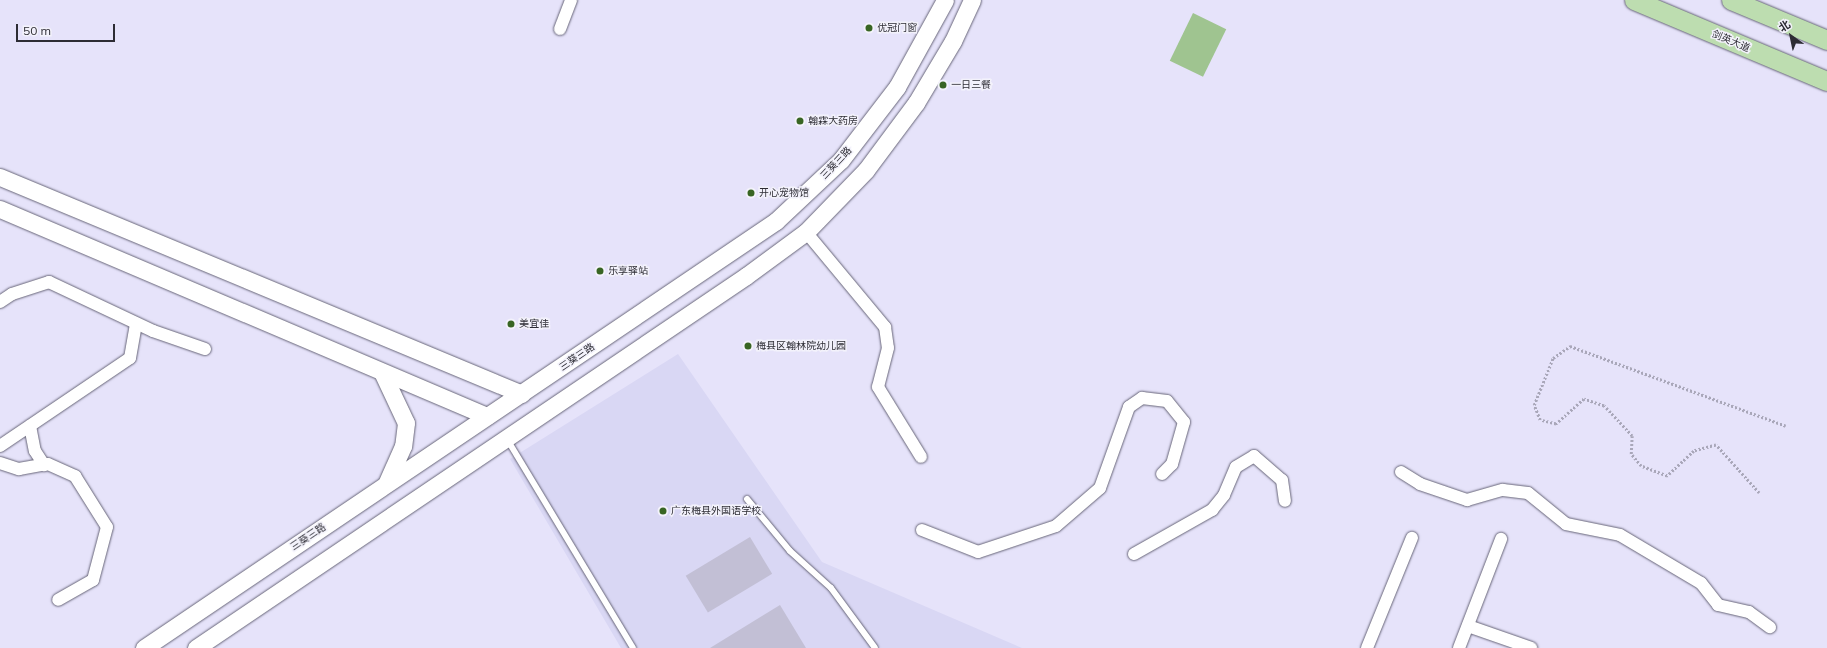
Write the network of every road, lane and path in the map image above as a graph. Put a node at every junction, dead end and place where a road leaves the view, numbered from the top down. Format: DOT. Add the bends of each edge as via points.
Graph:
graph roads {
  1 [pos="571,0"];
  2 [pos="945,0"];
  3 [pos="972,0"];
  4 [pos="1634,0"];
  5 [pos="1731,0"];
  6 [pos="560,29"];
  7 [pos="1827,40"];
  8 [pos="1827,82"];
  9 [pos="0,177"];
  10 [pos="0,209"];
  11 [pos="806,232"];
  12 [pos="0,302"];
  13 [pos="136,324"];
  14 [pos="205,348"];
  15 [pos="382,372"];
  16 [pos="522,394"];
  17 [pos="487,416"];
  18 [pos="30,426"];
  19 [pos="1786,426"];
  20 [pos="506,438"];
  21 [pos="0,446"];
  22 [pos="921,457"];
  23 [pos="0,463"];
  24 [pos="44,465"];
  25 [pos="1401,472"];
  26 [pos="1162,474"];
  27 [pos="387,482"];
  28 [pos="1759,493"];
  29 [pos="747,499"];
  30 [pos="1285,501"];
  31 [pos="922,530"];
  32 [pos="1412,538"];
  33 [pos="1501,539"];
  34 [pos="1134,554"];
  35 [pos="58,600"];
  36 [pos="1468,626"];
  37 [pos="1770,627"];
  38 [pos="144,648"];
  39 [pos="196,648"];
  40 [pos="633,648"];
  41 [pos="875,648"];
  42 [pos="1367,648"];
  43 [pos="1459,648"];
  44 [pos="1531,648"];
  1 -- 6 [label="street"];
  2 -- 16 [label="street, 三葵三路" via="897,87 841,160 782,216"];
  3 -- 11 [label="street" via="953,41 916,103 866,170"];
  4 -- 8 [label="main road, 剑英大道"];
  5 -- 7 [label="main road"];
  9 -- 16 [label="street"];
  10 -- 15 [label="street"];
  11 -- 20 [label="street" via="746,276"];
  11 -- 22 [label="street" via="885,327 888,348 878,387"];
  12 -- 13 [label="street" via="12,294 49,282"];
  13 -- 14 [label="street"];
  13 -- 18 [label="street" via="130,358"];
  15 -- 17 [label="street"];
  15 -- 27 [label="street" via="406,424 404,446"];
  16 -- 17 [label="street, 三葵三路"];
  17 -- 27 [label="street, 三葵三路"];
  18 -- 21 [label="street"];
  18 -- 24 [label="street" via="34,450"];
  19 -- 28 [label="path" via="1570,346 1553,358 1534,405 1540,420 1556,424 1584,399 1604,406 1632,436 1632,454 1641,466 1667,476 1694,450 1716,445"];
  20 -- 39 [label="street"];
  20 -- 40 [label="lane"];
  23 -- 24 [label="street" via="19,469"];
  24 -- 35 [label="street" via="75,476 106,527 93,580"];
  25 -- 37 [label="street" via="1420,484 1467,500 1503,490 1528,493 1566,524 1620,535 1701,583 1718,605 1750,612"];
  26 -- 31 [label="street" via="1172,464 1184,422 1167,401 1142,398 1129,407 1100,488 1056,526 978,552"];
  27 -- 38 [label="street, 三葵三路"];
  29 -- 41 [label="lane" via="790,551 831,588"];
  30 -- 34 [label="street" via="1282,480 1254,456 1236,467 1224,495 1212,510"];
  32 -- 42 [label="street"];
  33 -- 36 [label="street"];
  36 -- 43 [label="street"];
  36 -- 44 [label="street"];
}
